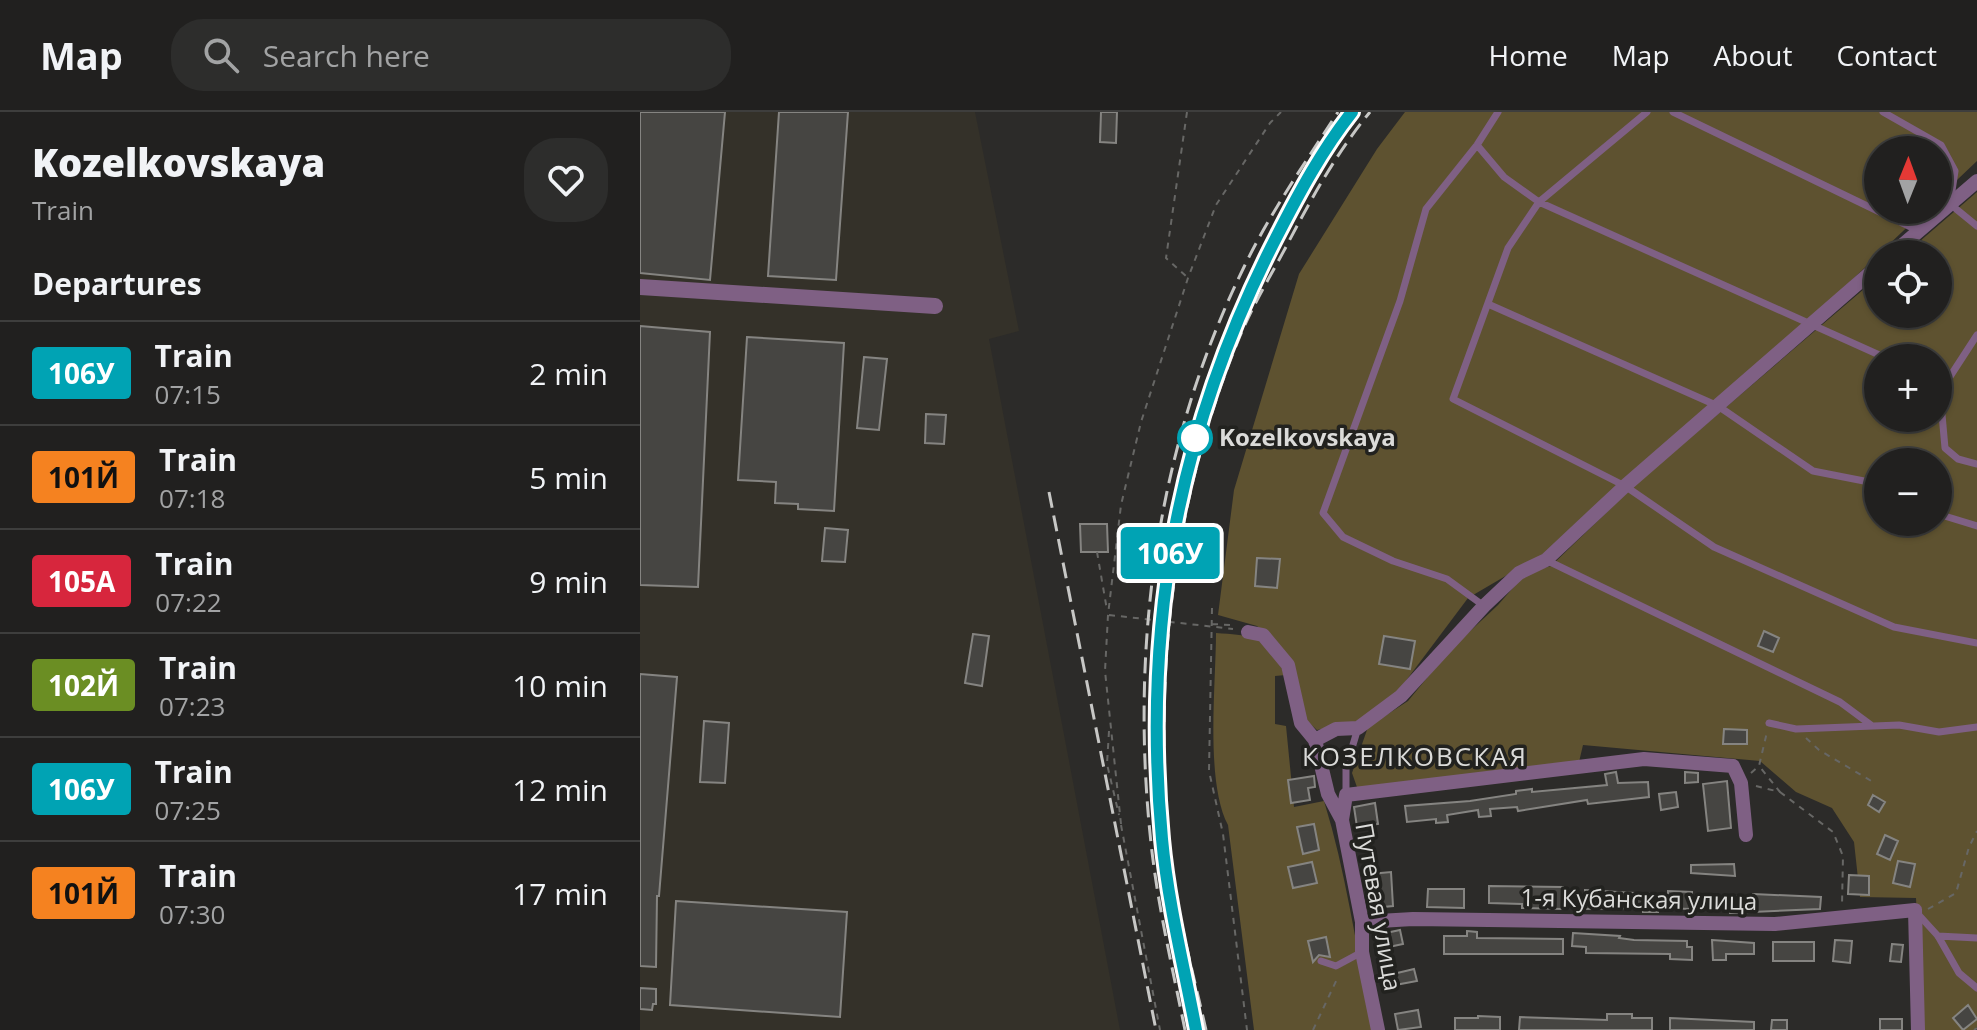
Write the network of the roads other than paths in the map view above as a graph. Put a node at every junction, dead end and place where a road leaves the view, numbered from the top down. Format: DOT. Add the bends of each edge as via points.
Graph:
graph roads {
  1 [pos="1498,112"];
  2 [pos="1647,112"];
  3 [pos="1673,112"];
  4 [pos="1883,112"];
  5 [pos="1925,136"];
  6 [pos="1477,145"];
  7 [pos="1952,165"];
  8 [pos="1977,181"];
  9 [pos="1952,191"];
  10 [pos="1539,202"];
  11 [pos="1952,202"];
  12 [pos="1952,206"];
  13 [pos="1927,224"];
  14 [pos="1977,226"];
  15 [pos="1919,231"];
  16 [pos="1908,240"];
  17 [pos="1864,278"];
  18 [pos="640,287"];
  19 [pos="1488,304"];
  20 [pos="935,306"];
  21 [pos="1813,323"];
  22 [pos="1977,335"];
  23 [pos="1864,347"];
  24 [pos="1952,372"];
  25 [pos="1718,406"];
  26 [pos="1943,432"];
  27 [pos="1977,464"];
  28 [pos="1864,481"];
  29 [pos="1625,486"];
  30 [pos="1952,518"];
  31 [pos="1977,526"];
  32 [pos="1546,560"];
  33 [pos="1484,606"];
  34 [pos="1248,632"];
  35 [pos="1977,643"];
  36 [pos="1769,723"];
  37 [pos="1871,725"];
  38 [pos="1977,727"];
  39 [pos="1358,728"];
  40 [pos="1315,740"];
  41 [pos="1346,795"];
  42 [pos="1342,820"];
  43 [pos="1746,835"];
  44 [pos="1915,910"];
  45 [pos="1362,922"];
  46 [pos="1938,936"];
  47 [pos="1977,938"];
  48 [pos="1362,952"];
  49 [pos="1321,961"];
  50 [pos="1977,988"];
  51 [pos="1378,1030"];
  52 [pos="1918,1030"];
  1 -- 6 [label="lane"];
  2 -- 10 [label="lane"];
  3 -- 15 [label="lane"];
  4 -- 5 [label="lane"];
  6 -- 10 [label="lane" via="1504,177"];
  6 -- 33 [label="lane" via="1426,209 1400,301 1323,513 1343,537 1447,579"];
  7 -- 9 [label="lane"];
  8 -- 11 [label="street"];
  10 -- 19 [label="lane" via="1508,248"];
  10 -- 21 [label="lane"];
  12 -- 14 [label="lane"];
  13 -- 15 [label="street"];
  15 -- 16 [label="street"];
  17 -- 21 [label="street"];
  18 -- 20 [label="street"];
  19 -- 25 [label="lane"];
  19 -- 29 [label="lane" via="1453,399"];
  21 -- 23 [label="lane"];
  21 -- 25 [label="street"];
  22 -- 24 [label="lane"];
  25 -- 28 [label="lane" via="1813,471"];
  25 -- 29 [label="street"];
  26 -- 27 [label="lane" via="1945,448 1958,459"];
  29 -- 32 [label="street"];
  29 -- 35 [label="lane" via="1714,547 1894,627"];
  30 -- 31 [label="lane"];
  32 -- 33 [label="street" via="1519,573"];
  32 -- 37 [label="lane" via="1840,702"];
  33 -- 39 [label="street" via="1401,696"];
  34 -- 40 [label="street, Путевая улица" via="1263,635 1288,665 1301,723"];
  36 -- 37 [label="lane" via="1796,729"];
  37 -- 38 [label="lane" via="1939,732"];
  39 -- 40 [label="street" via="1336,729"];
  39 -- 41 [label="lane" via="1346,768"];
  40 -- 42 [label="street, Путевая улица" via="1328,794"];
  41 -- 42 [label="street"];
  41 -- 43 [label="street" via="1644,759 1733,766 1741,783"];
  42 -- 45 [label="street, Путевая улица"];
  44 -- 45 [label="street, 1-я Кубанская улица" via="1775,924"];
  44 -- 46 [label="lane"];
  44 -- 52 [label="street"];
  45 -- 48 [label="street, Путевая улица"];
  46 -- 47 [label="lane"];
  46 -- 50 [label="lane" via="1959,973"];
  48 -- 49 [label="lane" via="1336,966"];
  48 -- 51 [label="street, Путевая улица"];
}
